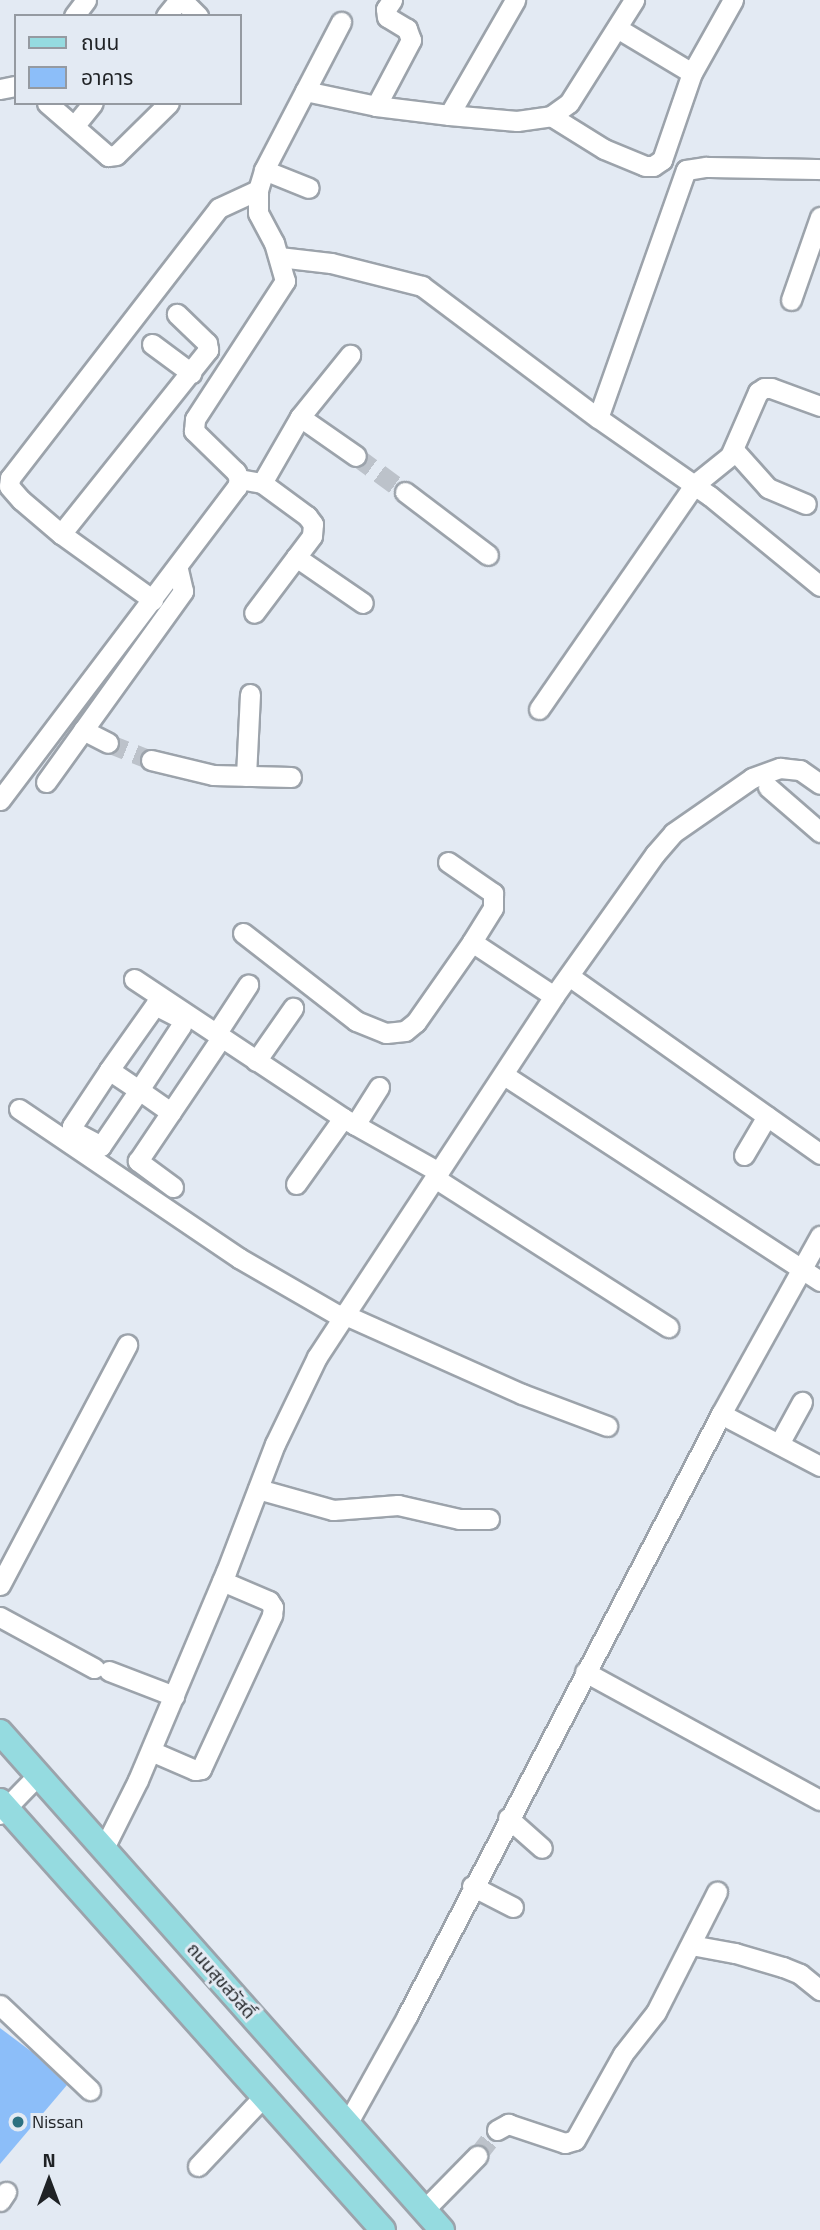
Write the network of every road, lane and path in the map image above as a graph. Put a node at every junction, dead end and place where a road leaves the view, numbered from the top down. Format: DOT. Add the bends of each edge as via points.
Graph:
graph roads {
  1 [pos="181,0"];
  2 [pos="392,0"];
  3 [pos="515,0"];
  4 [pos="634,0"];
  5 [pos="733,0"];
  6 [pos="168,14"];
  7 [pos="196,14"];
  8 [pos="341,22"];
  9 [pos="617,27"];
  10 [pos="692,73"];
  11 [pos="305,91"];
  12 [pos="50,105"];
  13 [pos="91,105"];
  14 [pos="167,105"];
  15 [pos="376,106"];
  16 [pos="449,115"];
  17 [pos="551,116"];
  18 [pos="75,125"];
  19 [pos="818,165"];
  20 [pos="264,170"];
  21 [pos="309,188"];
  22 [pos="258,190"];
  23 [pos="820,216"];
  24 [pos="814,256"];
  25 [pos="279,257"];
  26 [pos="792,300"];
  27 [pos="177,314"];
  28 [pos="152,344"];
  29 [pos="350,355"];
  30 [pos="191,373"];
  31 [pos="820,406"];
  32 [pos="300,417"];
  33 [pos="598,418"];
  34 [pos="734,450"];
  35 [pos="356,456"];
  36 [pos="239,478"];
  37 [pos="262,483"];
  38 [pos="694,485"];
  39 [pos="405,492"];
  40 [pos="806,504"];
  41 [pos="61,534"];
  42 [pos="488,555"];
  43 [pos="296,557"];
  44 [pos="178,569"];
  45 [pos="820,586"];
  46 [pos="153,600"];
  47 [pos="363,603"];
  48 [pos="254,613"];
  49 [pos="250,695"];
  50 [pos="79,697"];
  51 [pos="538,709"];
  52 [pos="97,710"];
  53 [pos="83,730"];
  54 [pos="108,743"];
  55 [pos="151,760"];
  56 [pos="246,776"];
  57 [pos="291,777"];
  58 [pos="46,782"];
  59 [pos="820,784"];
  60 [pos="768,787"];
  61 [pos="0,800"];
  62 [pos="820,832"];
  63 [pos="448,862"];
  64 [pos="243,933"];
  65 [pos="472,942"];
  66 [pos="569,976"];
  67 [pos="134,979"];
  68 [pos="248,985"];
  69 [pos="554,996"];
  70 [pos="293,1008"];
  71 [pos="219,1036"];
  72 [pos="256,1061"];
  73 [pos="109,1070"];
  74 [pos="504,1075"];
  75 [pos="379,1087"];
  76 [pos="139,1090"];
  77 [pos="19,1109"];
  78 [pos="171,1112"];
  79 [pos="767,1116"];
  80 [pos="349,1122"];
  81 [pos="820,1154"];
  82 [pos="744,1155"];
  83 [pos="437,1175"];
  84 [pos="296,1184"];
  85 [pos="173,1187"];
  86 [pos="820,1236"];
  87 [pos="802,1270"];
  88 [pos="820,1281"];
  89 [pos="342,1315"];
  90 [pos="668,1327"];
  91 [pos="127,1345"];
  92 [pos="802,1402"];
  93 [pos="721,1413"];
  94 [pos="607,1426"];
  95 [pos="779,1444"];
  96 [pos="820,1466"];
  97 [pos="258,1489"];
  98 [pos="489,1518"];
  99 [pos="222,1581"];
  100 [pos="0,1585"];
  101 [pos="0,1617"];
  102 [pos="585,1672"];
  103 [pos="174,1696"];
  104 [pos="0,1732"];
  105 [pos="151,1751"];
  106 [pos="39,1774"];
  107 [pos="820,1800"];
  108 [pos="2,1808"];
  109 [pos="508,1818"];
  110 [pos="104,1848"];
  111 [pos="542,1848"];
  112 [pos="472,1886"];
  113 [pos="718,1892"];
  114 [pos="513,1907"];
  115 [pos="691,1945"];
  116 [pos="820,1990"];
  117 [pos="0,2005"];
  118 [pos="90,2090"];
  119 [pos="264,2096"];
  120 [pos="347,2124"];
  121 [pos="497,2130"];
  122 [pos="477,2157"];
  123 [pos="198,2166"];
  124 [pos="424,2210"];
  125 [pos="383,2230"];
  126 [pos="442,2230"];
  1 -- 6 [label="street"];
  1 -- 7 [label="street"];
  2 -- 15 [label="street" via="387,17 407,29 411,40"];
  3 -- 16 [label="street"];
  4 -- 9 [label="street"];
  5 -- 10 [label="street"];
  8 -- 11 [label="street"];
  9 -- 10 [label="street"];
  9 -- 17 [label="street" via="569,103"];
  10 -- 17 [label="street" via="662,160 653,166 604,149"];
  11 -- 15 [label="street"];
  11 -- 20 [label="street"];
  12 -- 18 [label="street"];
  13 -- 18 [label="street"];
  14 -- 18 [label="street" via="116,155 108,156"];
  15 -- 16 [label="street"];
  16 -- 17 [label="street" via="517,121"];
  19 -- 33 [label="street" via="686,170"];
  20 -- 21 [label="street"];
  20 -- 22 [label="street"];
  22 -- 25 [label="street" via="258,213"];
  22 -- 41 [label="street" via="219,208 10,478 13,492"];
  23 -- 24 [label="street"];
  24 -- 26 [label="street"];
  25 -- 33 [label="street" via="331,263 422,286"];
  25 -- 36 [label="street" via="285,275 282,286 195,419 194,431"];
  27 -- 30 [label="street" via="208,347"];
  28 -- 30 [label="street"];
  29 -- 32 [label="street"];
  30 -- 41 [label="street"];
  31 -- 34 [label="street" via="764,388 758,392"];
  32 -- 35 [label="street"];
  32 -- 37 [label="street"];
  33 -- 38 [label="street"];
  34 -- 38 [label="street"];
  34 -- 40 [label="street" via="768,488"];
  36 -- 37 [label="street"];
  36 -- 44 [label="street"];
  37 -- 43 [label="street" via="313,524 312,536"];
  38 -- 45 [label="street"];
  38 -- 51 [label="street"];
  39 -- 42 [label="street"];
  41 -- 46 [label="street"];
  43 -- 47 [label="street"];
  43 -- 48 [label="street"];
  44 -- 46 [label="street"];
  44 -- 52 [label="street" via="183,591"];
  46 -- 50 [label="street"];
  49 -- 56 [label="street"];
  50 -- 52 [label="street"];
  50 -- 61 [label="street"];
  52 -- 53 [label="street"];
  53 -- 54 [label="street"];
  53 -- 58 [label="street"];
  55 -- 56 [label="street" via="213,775"];
  56 -- 57 [label="street"];
  59 -- 66 [label="street" via="800,771 780,768 752,778 673,833"];
  60 -- 62 [label="street"];
  63 -- 65 [label="street" via="493,893 493,908"];
  64 -- 65 [label="street" via="356,1021 386,1033 405,1031 416,1022"];
  65 -- 69 [label="street"];
  66 -- 69 [label="street"];
  66 -- 79 [label="street"];
  67 -- 71 [label="street"];
  68 -- 71 [label="street"];
  69 -- 74 [label="street"];
  70 -- 72 [label="street"];
  71 -- 72 [label="street"];
  71 -- 78 [label="street"];
  72 -- 80 [label="street"];
  73 -- 76 [label="street"];
  73 -- 76 [label="street" via="73,1130 101,1146"];
  73 -- 76 [label="street" via="155,1005 181,1018 181,1026"];
  74 -- 83 [label="street"];
  74 -- 87 [label="street"];
  75 -- 80 [label="street"];
  76 -- 78 [label="street"];
  77 -- 89 [label="street" via="239,1258"];
  78 -- 85 [label="street" via="138,1161"];
  79 -- 81 [label="street"];
  79 -- 82 [label="street"];
  80 -- 83 [label="street"];
  80 -- 84 [label="street"];
  83 -- 89 [label="street"];
  83 -- 90 [label="street"];
  86 -- 87 [label="street"];
  87 -- 88 [label="street"];
  87 -- 93 [label="street"];
  89 -- 94 [label="street"];
  89 -- 97 [label="street" via="294,1400"];
  91 -- 100 [label="street"];
  92 -- 95 [label="street"];
  93 -- 95 [label="street"];
  93 -- 102 [label="street"];
  95 -- 96 [label="street"];
  97 -- 98 [label="street" via="333,1510 398,1505 459,1518"];
  97 -- 99 [label="street"];
  99 -- 103 [label="street"];
  99 -- 105 [label="street" via="269,1601 272,1615 201,1769"];
  101 -- 103 [label="street" via="101,1670"];
  102 -- 107 [label="street"];
  102 -- 109 [label="street"];
  103 -- 105 [label="street"];
  104 -- 106 [label="main road, ถนนสุขสวัสดิ์"];
  105 -- 110 [label="street"];
  106 -- 108 [label="street"];
  106 -- 110 [label="main road, ถนนสุขสวัสดิ์"];
  108 -- 119 [label="main road"];
  109 -- 111 [label="street"];
  109 -- 112 [label="street"];
  110 -- 120 [label="main road, ถนนสุขสวัสดิ์"];
  112 -- 114 [label="street"];
  112 -- 120 [label="street"];
  113 -- 115 [label="street"];
  115 -- 116 [label="street" via="783,1967"];
  115 -- 121 [label="street" via="656,2012 623,2054 572,2143 508,2124"];
  117 -- 118 [label="street"];
  119 -- 123 [label="street"];
  119 -- 125 [label="main road"];
  120 -- 124 [label="main road, ถนนสุขสวัสดิ์"];
  122 -- 124 [label="street"];
  124 -- 126 [label="main road, ถนนสุขสวัสดิ์"];
}
